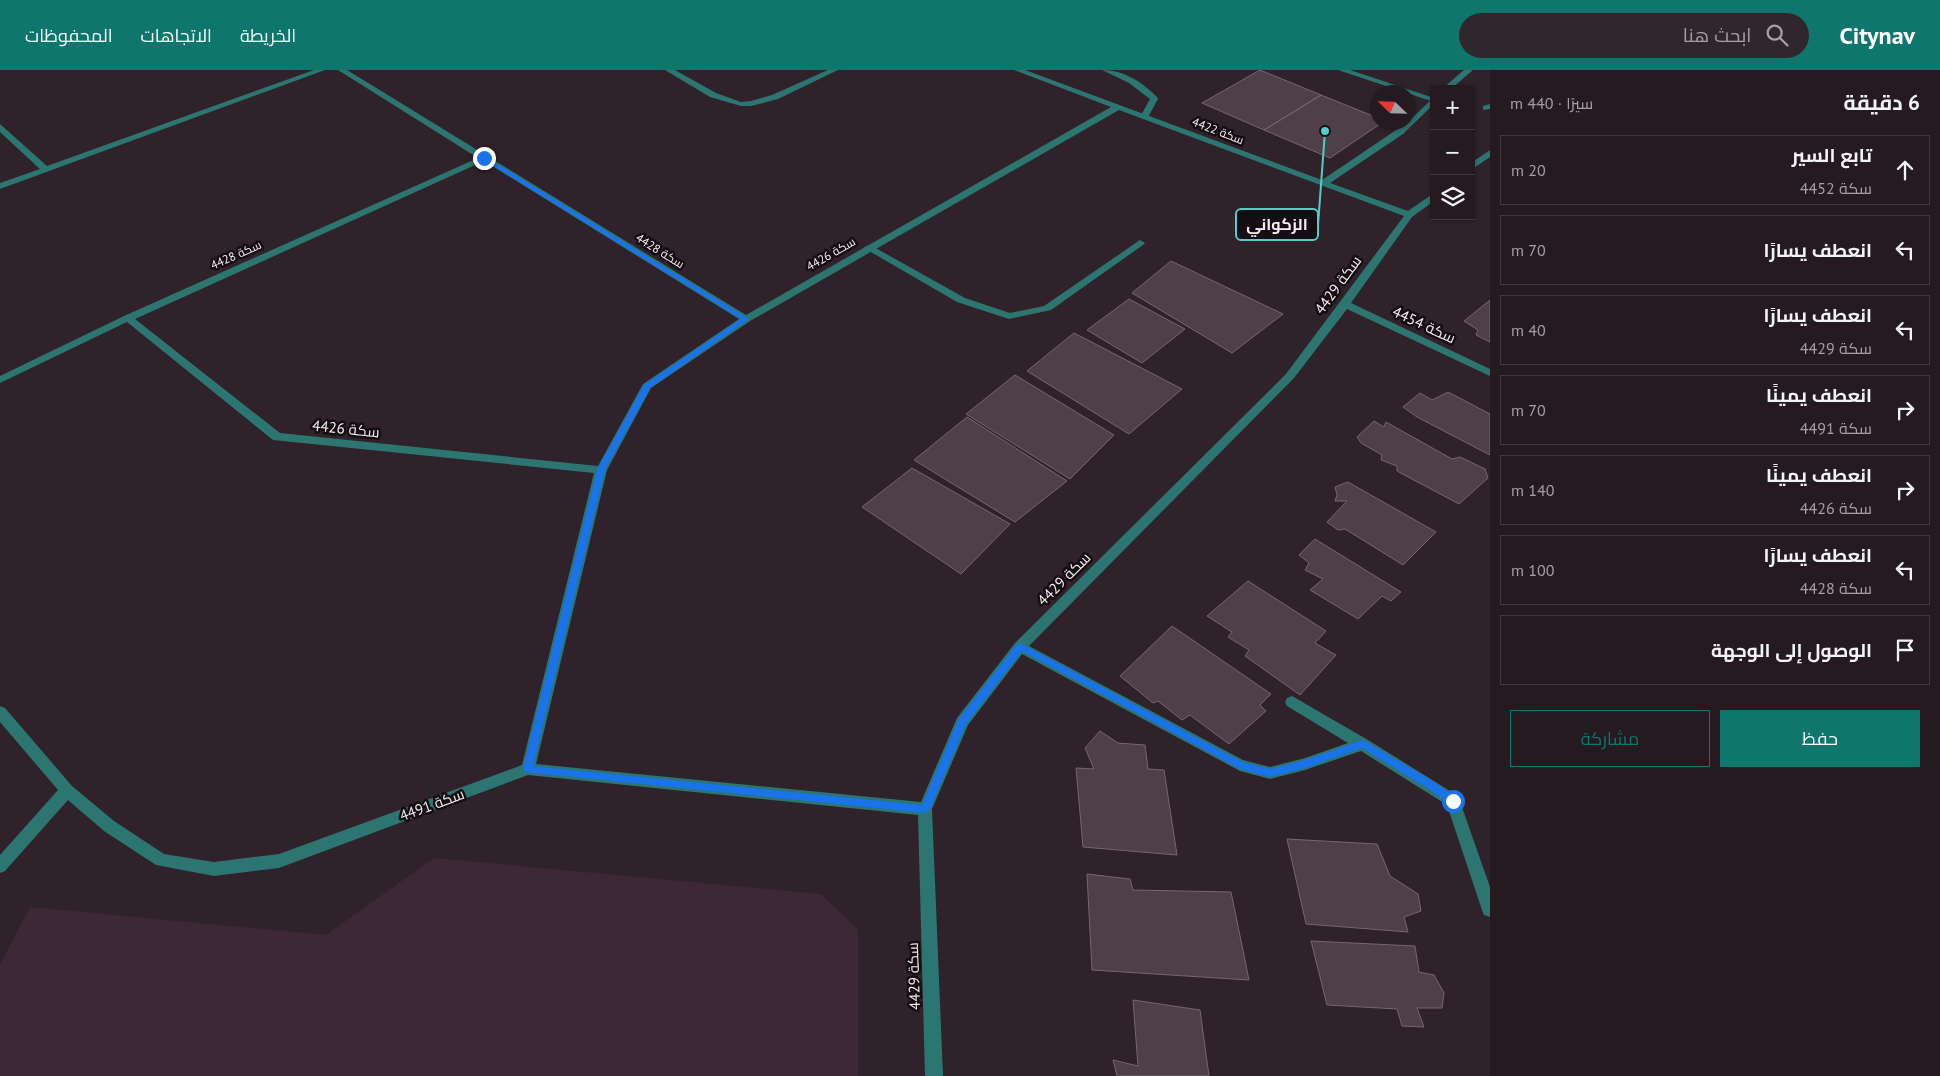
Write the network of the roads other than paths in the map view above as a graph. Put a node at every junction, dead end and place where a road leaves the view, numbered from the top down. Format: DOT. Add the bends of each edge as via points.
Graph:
graph roads {
  1 [pos="321,70"];
  2 [pos="342,70"];
  3 [pos="669,70"];
  4 [pos="834,70"];
  5 [pos="1018,70"];
  6 [pos="1106,70"];
  7 [pos="1342,70"];
  8 [pos="1469,70"];
  9 [pos="1451,85"];
  10 [pos="1430,98"];
  11 [pos="1430,103"];
  12 [pos="1118,107"];
  13 [pos="1144,117"];
  14 [pos="0,127"];
  15 [pos="1490,153"];
  16 [pos="484,158"];
  17 [pos="1475,164"];
  18 [pos="45,169"];
  19 [pos="1322,184"];
  20 [pos="0,186"];
  21 [pos="1430,199"];
  22 [pos="1409,214"];
  23 [pos="1140,243"];
  24 [pos="869,248"];
  25 [pos="1346,304"];
  26 [pos="128,318"];
  27 [pos="746,319"];
  28 [pos="1490,373"];
  29 [pos="0,380"];
  30 [pos="601,470"];
  31 [pos="1020,647"];
  32 [pos="1292,702"];
  33 [pos="0,712"];
  34 [pos="1363,744"];
  35 [pos="528,769"];
  36 [pos="67,790"];
  37 [pos="925,809"];
  38 [pos="0,866"];
  39 [pos="1490,910"];
  40 [pos="934,1076"];
  1 -- 18 [label="street"];
  2 -- 16 [label="street, سكة 4428"];
  3 -- 4 [label="street" via="722,99 742,105 766,101"];
  5 -- 12 [label="street, سكة 4422"];
  6 -- 13 [label="street" via="1144,88 1154,99"];
  7 -- 10 [label="street"];
  8 -- 9 [label="street"];
  11 -- 19 [label="street" via="1400,132"];
  12 -- 13 [label="street, سكة 4422"];
  12 -- 24 [label="street, سكة 4426"];
  13 -- 19 [label="street, سكة 4422"];
  14 -- 18 [label="street"];
  15 -- 17 [label="street"];
  16 -- 26 [label="street, سكة 4428"];
  16 -- 27 [label="street, سكة 4428"];
  18 -- 20 [label="street"];
  19 -- 22 [label="street, سكة 4422"];
  21 -- 22 [label="street, سكة 4429"];
  22 -- 25 [label="street, سكة 4429"];
  23 -- 24 [label="street" via="1047,308 1009,316 962,300"];
  24 -- 27 [label="street, سكة 4426"];
  25 -- 28 [label="street, سكة 4454"];
  25 -- 31 [label="street, سكة 4429" via="1290,376"];
  26 -- 29 [label="street, سكة 4428"];
  26 -- 30 [label="street, سكة 4426" via="277,437"];
  27 -- 30 [label="street, سكة 4426" via="647,386"];
  30 -- 35 [label="street, سكة 4426"];
  31 -- 34 [label="street" via="1240,765 1270,773"];
  31 -- 37 [label="street, سكة 4429" via="962,722"];
  32 -- 34 [label="street"];
  33 -- 36 [label="street, سكة 4491"];
  34 -- 39 [label="street" via="1453,801"];
  35 -- 36 [label="street, سكة 4491" via="279,861 214,869 161,860 109,826"];
  35 -- 37 [label="street, سكة 4491"];
  36 -- 38 [label="street"];
  37 -- 40 [label="street, سكة 4429"];
}
